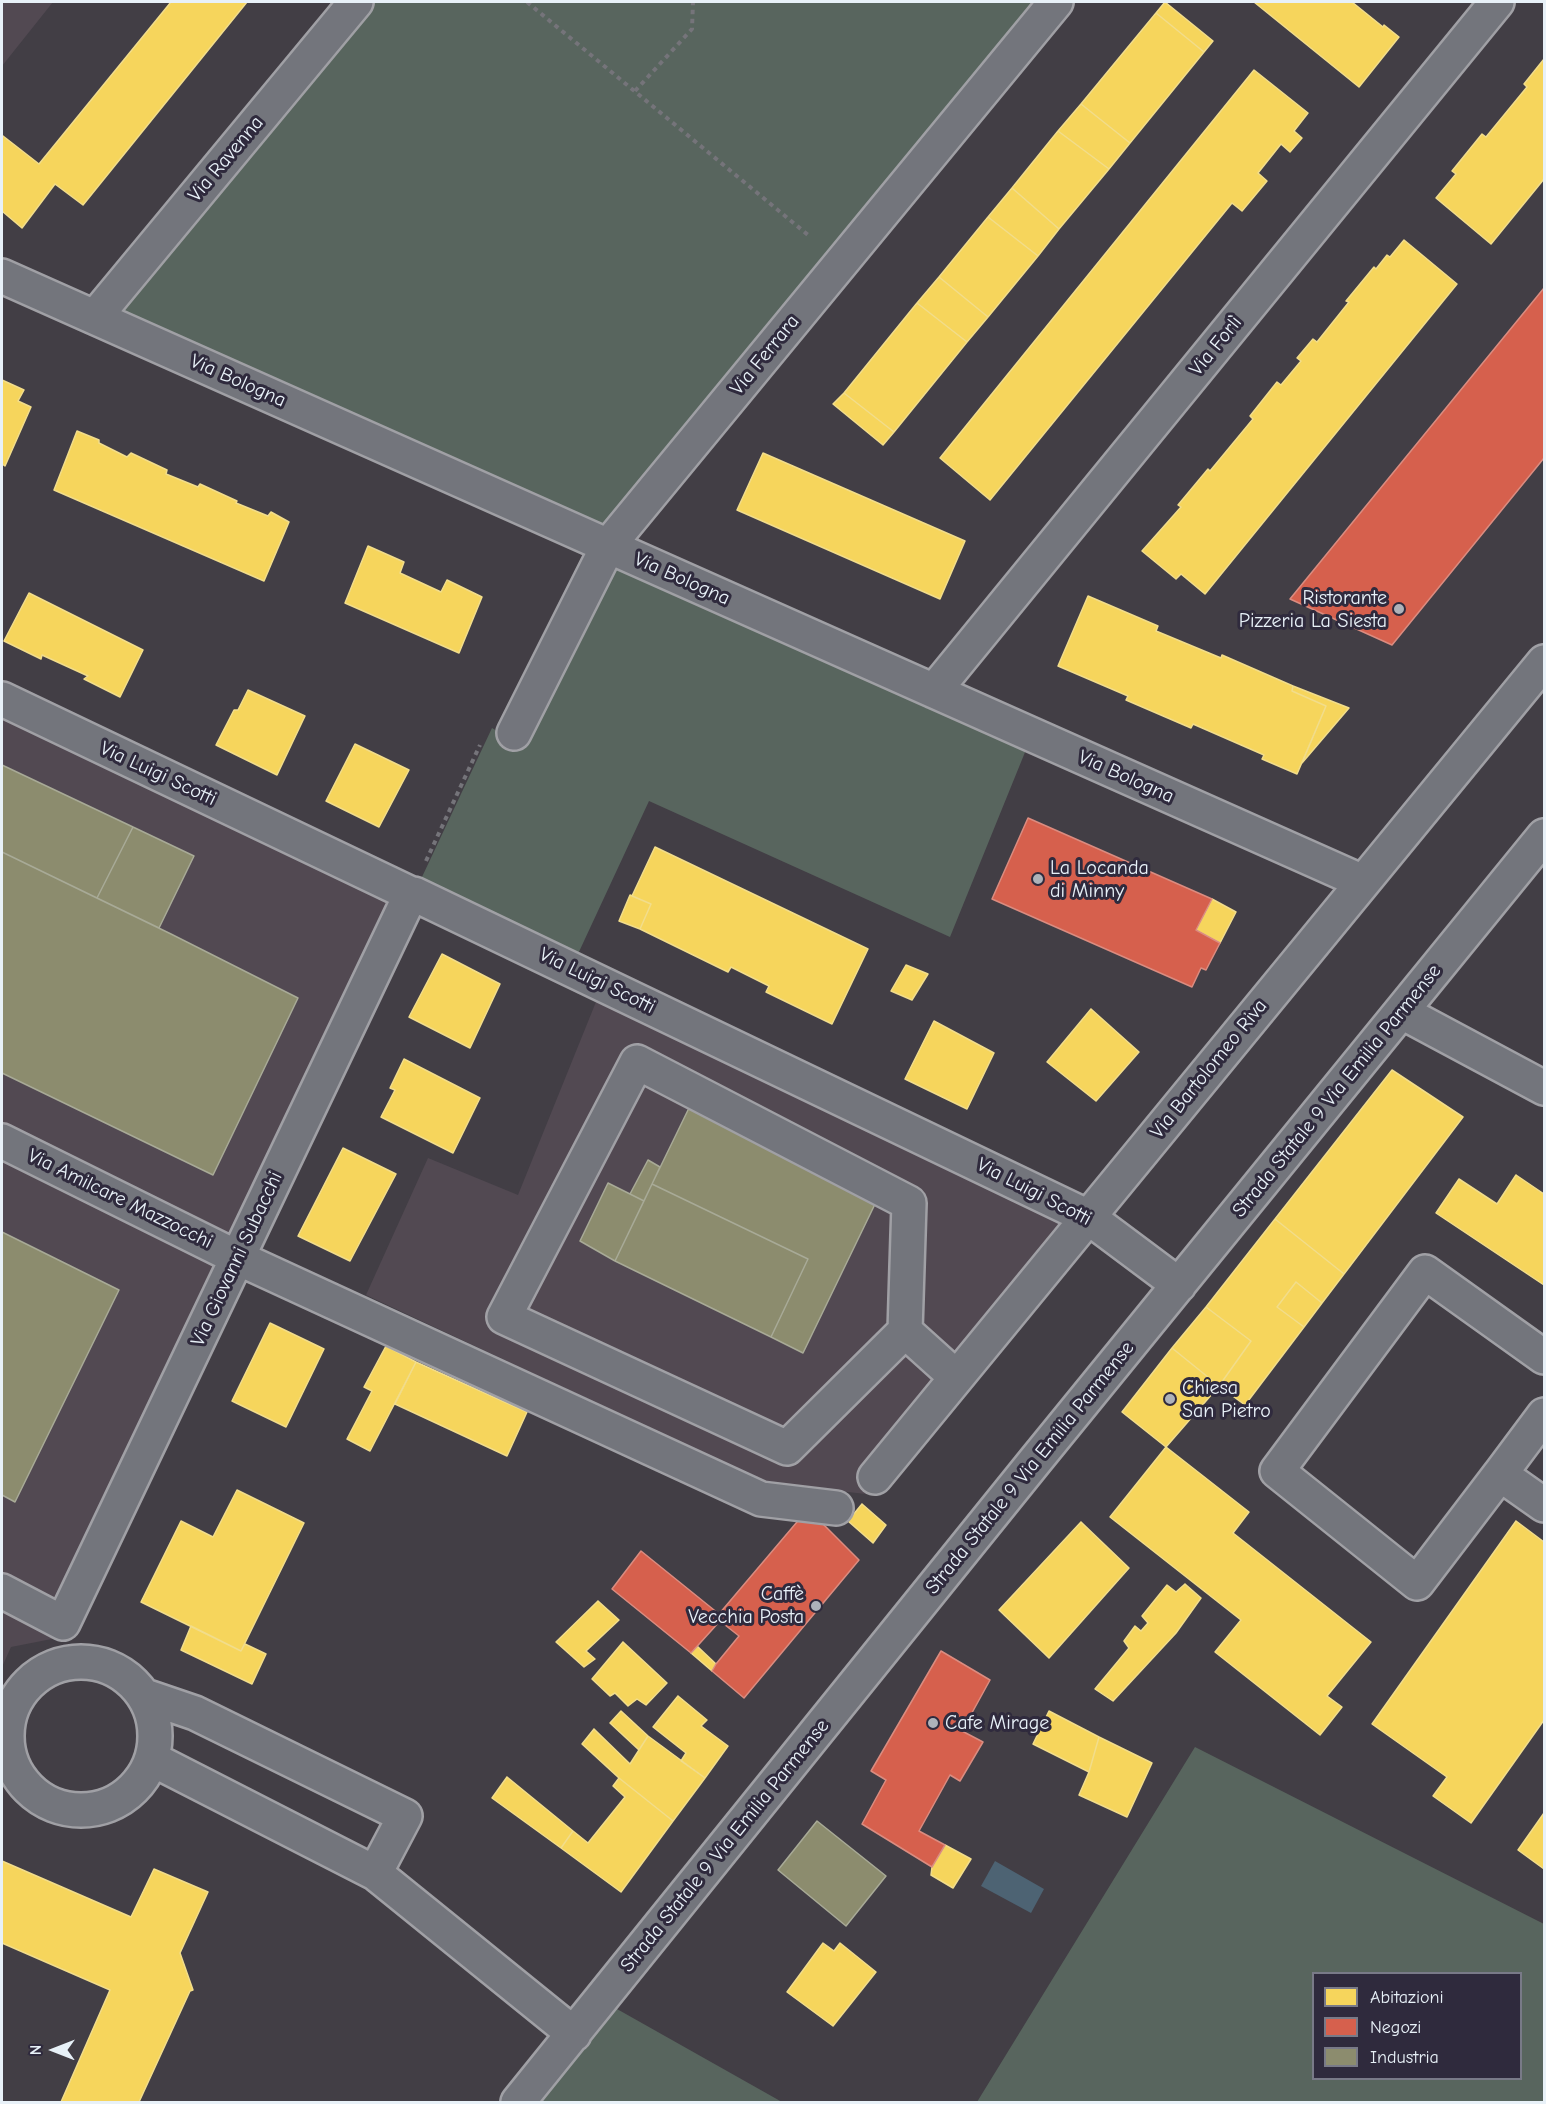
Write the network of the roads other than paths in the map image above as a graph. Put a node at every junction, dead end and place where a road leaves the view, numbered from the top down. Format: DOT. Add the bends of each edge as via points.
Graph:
graph roads {
  1 [pos="356,2"];
  2 [pos="1056,2"];
  3 [pos="1497,2"];
  4 [pos="2,276"];
  5 [pos="95,317"];
  6 [pos="608,546"];
  7 [pos="1545,662"];
  8 [pos="934,691"];
  9 [pos="2,699"];
  10 [pos="514,733"];
  11 [pos="1545,836"];
  12 [pos="1363,882"];
  13 [pos="411,894"];
  14 [pos="1402,1012"];
  15 [pos="1545,1088"];
  16 [pos="2,1141"];
  17 [pos="1088,1217"];
  18 [pos="238,1258"];
  19 [pos="1179,1285"];
  20 [pos="904,1331"];
  21 [pos="1545,1357"];
  22 [pos="956,1377"];
  23 [pos="1545,1414"];
  24 [pos="1500,1474"];
  25 [pos="875,1477"];
  26 [pos="1545,1505"];
  27 [pos="836,1508"];
  28 [pos="2,1591"];
  29 [pos="145,1696"];
  30 [pos="152,1759"];
  31 [pos="375,1873"];
  32 [pos="574,2034"];
  33 [pos="518,2103"];
  1 -- 5 [label="street, Via Ravenna"];
  2 -- 6 [label="street, Via Ferrara"];
  3 -- 8 [label="street, Via Forlì"];
  4 -- 5 [label="street, Via Bologna"];
  5 -- 6 [label="street, Via Bologna"];
  6 -- 8 [label="street, Via Bologna"];
  6 -- 10 [label="street, Via Ferrara"];
  7 -- 12 [label="street, Via Bartolomeo Riva"];
  8 -- 12 [label="street, Via Bologna"];
  9 -- 13 [label="street, Via Luigi Scotti"];
  11 -- 14 [label="street, Strada Statale 9 Via Emilia Parmense"];
  12 -- 17 [label="street, Via Bartolomeo Riva"];
  13 -- 17 [label="street, Via Luigi Scotti"];
  13 -- 18 [label="street, Via Giovanni Subacchi"];
  14 -- 15 [label="street"];
  14 -- 19 [label="street, Strada Statale 9 Via Emilia Parmense"];
  16 -- 18 [label="street, Via Amilcare Mazzocchi"];
  17 -- 19 [label="street, Via Luigi Scotti"];
  17 -- 22 [label="street, Via Bartolomeo Riva"];
  18 -- 27 [label="street, Via Amilcare Mazzocchi" via="761,1499"];
  18 -- 28 [label="street, Via Giovanni Subacchi" via="63,1623"];
  19 -- 32 [label="street, Strada Statale 9 Via Emilia Parmense"];
  20 -- 20 [label="street" via="909,1203 637,1062 504,1317 787,1448"];
  20 -- 22 [label="street"];
  21 -- 24 [label="street" via="1425,1272 1277,1471 1417,1583"];
  22 -- 25 [label="street, Via Bartolomeo Riva"];
  23 -- 24 [label="street"];
  24 -- 26 [label="street"];
  29 -- 30 [label="street" via="156,1737"];
  29 -- 30 [label="street" via="128,1677 106,1665 81,1660 56,1665 34,1677 18,1696 8,1719 6,1745 14,1769 29,1789 49,1804 74,1810 99,1808 122,1798 140,1781"];
  29 -- 31 [label="street" via="195,1713 405,1815"];
  30 -- 31 [label="street"];
  31 -- 32 [label="street"];
  32 -- 33 [label="street, Strada Statale 9 Via Emilia Parmense"];
}
